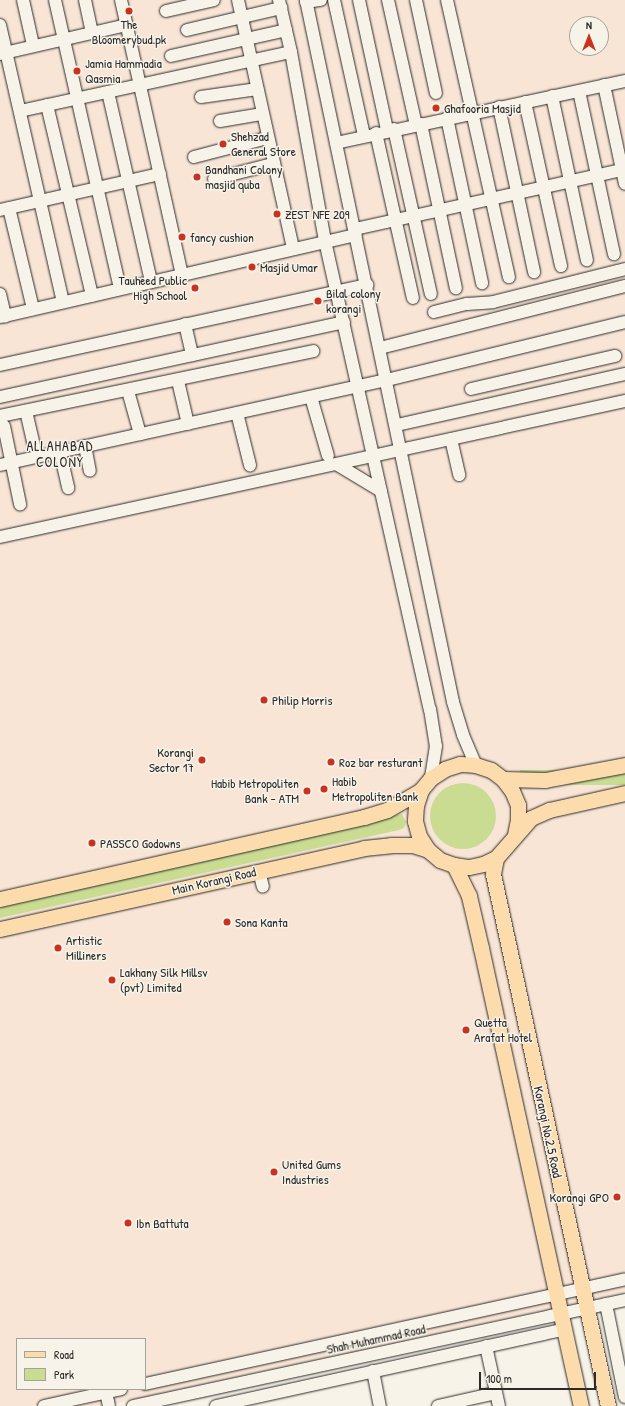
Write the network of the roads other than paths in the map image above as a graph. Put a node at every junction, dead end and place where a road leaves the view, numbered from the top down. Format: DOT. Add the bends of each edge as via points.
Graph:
graph roads {
  1 [pos="23,0"];
  2 [pos="55,0"];
  3 [pos="85,0"];
  4 [pos="121,0"];
  5 [pos="214,0"];
  6 [pos="238,0"];
  7 [pos="321,0"];
  8 [pos="334,0"];
  9 [pos="359,0"];
  10 [pos="388,0"];
  11 [pos="416,0"];
  12 [pos="447,0"];
  13 [pos="306,1"];
  14 [pos="280,4"];
  15 [pos="166,11"];
  16 [pos="241,17"];
  17 [pos="0,25"];
  18 [pos="127,25"];
  19 [pos="187,30"];
  20 [pos="286,30"];
  21 [pos="92,32"];
  22 [pos="63,39"];
  23 [pos="246,39"];
  24 [pos="33,45"];
  25 [pos="291,52"];
  26 [pos="3,53"];
  27 [pos="171,56"];
  28 [pos="252,62"];
  29 [pos="625,81"];
  30 [pos="140,84"];
  31 [pos="604,86"];
  32 [pos="257,89"];
  33 [pos="579,91"];
  34 [pos="108,92"];
  35 [pos="436,93"];
  36 [pos="552,96"];
  37 [pos="201,97"];
  38 [pos="77,99"];
  39 [pos="525,102"];
  40 [pos="48,105"];
  41 [pos="499,107"];
  42 [pos="20,111"];
  43 [pos="472,113"];
  44 [pos="262,114"];
  45 [pos="447,118"];
  46 [pos="220,121"];
  47 [pos="418,124"];
  48 [pos="386,131"];
  49 [pos="364,135"];
  50 [pos="267,138"];
  51 [pos="336,143"];
  52 [pos="194,157"];
  53 [pos="273,164"];
  54 [pos="623,170"];
  55 [pos="160,174"];
  56 [pos="597,175"];
  57 [pos="214,179"];
  58 [pos="128,181"];
  59 [pos="570,181"];
  60 [pos="625,184"];
  61 [pos="544,187"];
  62 [pos="97,188"];
  63 [pos="517,192"];
  64 [pos="68,195"];
  65 [pos="492,198"];
  66 [pos="40,201"];
  67 [pos="466,204"];
  68 [pos="4,209"];
  69 [pos="439,209"];
  70 [pos="413,215"];
  71 [pos="396,218"];
  72 [pos="355,232"];
  73 [pos="325,241"];
  74 [pos="293,249"];
  75 [pos="614,254"];
  76 [pos="587,260"];
  77 [pos="561,266"];
  78 [pos="625,269"];
  79 [pos="534,272"];
  80 [pos="182,275"];
  81 [pos="509,277"];
  82 [pos="152,282"];
  83 [pos="482,283"];
  84 [pos="367,285"];
  85 [pos="625,286"];
  86 [pos="456,288"];
  87 [pos="120,289"];
  88 [pos="336,291"];
  89 [pos="0,294"];
  90 [pos="431,294"];
  91 [pos="92,296"];
  92 [pos="414,298"];
  93 [pos="63,302"];
  94 [pos="467,304"];
  95 [pos="33,309"];
  96 [pos="434,312"];
  97 [pos="2,316"];
  98 [pos="344,322"];
  99 [pos="625,322"];
  100 [pos="185,324"];
  101 [pos="471,324"];
  102 [pos="380,348"];
  103 [pos="313,351"];
  104 [pos="192,355"];
  105 [pos="615,356"];
  106 [pos="0,365"];
  107 [pos="554,370"];
  108 [pos="625,374"];
  109 [pos="387,380"];
  110 [pos="178,381"];
  111 [pos="358,386"];
  112 [pos="558,388"];
  113 [pos="471,389"];
  114 [pos="128,391"];
  115 [pos="0,397"];
  116 [pos="311,397"];
  117 [pos="625,401"];
  118 [pos="26,411"];
  119 [pos="237,413"];
  120 [pos="2,421"];
  121 [pos="188,424"];
  122 [pos="396,425"];
  123 [pos="140,434"];
  124 [pos="451,439"];
  125 [pos="85,446"];
  126 [pos="34,447"];
  127 [pos="402,451"];
  128 [pos="60,452"];
  129 [pos="328,456"];
  130 [pos="374,457"];
  131 [pos="12,462"];
  132 [pos="0,465"];
  133 [pos="250,465"];
  134 [pos="338,465"];
  135 [pos="90,472"];
  136 [pos="459,475"];
  137 [pos="68,488"];
  138 [pos="381,491"];
  139 [pos="20,504"];
  140 [pos="0,537"];
  141 [pos="476,764"];
  142 [pos="625,765"];
  143 [pos="431,778"];
  144 [pos="503,779"];
  145 [pos="421,790"];
  146 [pos="625,793"];
  147 [pos="515,835"];
  148 [pos="428,850"];
  149 [pos="496,858"];
  150 [pos="454,865"];
  151 [pos="258,872"];
  152 [pos="263,887"];
  153 [pos="0,899"];
  154 [pos="0,929"];
  155 [pos="625,1279"];
  156 [pos="582,1288"];
  157 [pos="556,1293"];
  158 [pos="625,1300"];
  159 [pos="606,1304"];
  160 [pos="586,1308"];
  161 [pos="561,1313"];
  162 [pos="564,1329"];
  163 [pos="486,1346"];
  164 [pos="622,1367"];
  165 [pos="373,1372"];
  166 [pos="600,1372"];
  167 [pos="146,1384"];
  168 [pos="116,1390"];
  169 [pos="106,1392"];
  170 [pos="496,1393"];
  171 [pos="625,1396"];
  172 [pos="241,1403"];
  173 [pos="44,1406"];
  174 [pos="109,1406"];
  175 [pos="132,1406"];
  176 [pos="216,1406"];
  177 [pos="380,1406"];
  178 [pos="438,1406"];
  179 [pos="499,1406"];
  180 [pos="581,1406"];
  181 [pos="608,1406"];
  1 -- 24 [label="street"];
  2 -- 22 [label="street"];
  3 -- 21 [label="street"];
  4 -- 18 [label="street"];
  5 -- 15 [label="street"];
  6 -- 16 [label="street"];
  7 -- 13 [label="street"];
  8 -- 49 [label="street"];
  9 -- 48 [label="street"];
  10 -- 47 [label="street"];
  11 -- 35 [label="street"];
  12 -- 43 [label="street"];
  13 -- 51 [label="street"];
  14 -- 16 [label="street"];
  14 -- 20 [label="street"];
  16 -- 19 [label="street"];
  16 -- 23 [label="street"];
  17 -- 26 [label="street"];
  18 -- 21 [label="street"];
  18 -- 30 [label="street"];
  20 -- 23 [label="street"];
  20 -- 25 [label="street"];
  21 -- 22 [label="street"];
  22 -- 24 [label="street"];
  22 -- 38 [label="street"];
  23 -- 27 [label="street"];
  23 -- 28 [label="street"];
  24 -- 26 [label="street"];
  25 -- 28 [label="street"];
  25 -- 73 [label="street"];
  26 -- 42 [label="street"];
  28 -- 30 [label="street"];
  28 -- 32 [label="street"];
  29 -- 31 [label="street"];
  30 -- 34 [label="street"];
  30 -- 55 [label="street"];
  31 -- 33 [label="street"];
  31 -- 54 [label="street"];
  32 -- 37 [label="street"];
  32 -- 44 [label="street"];
  33 -- 36 [label="street"];
  33 -- 56 [label="street"];
  34 -- 38 [label="street"];
  34 -- 58 [label="street"];
  36 -- 39 [label="street"];
  36 -- 59 [label="street"];
  38 -- 40 [label="street"];
  38 -- 62 [label="street"];
  39 -- 41 [label="street"];
  39 -- 61 [label="street"];
  40 -- 42 [label="street"];
  40 -- 64 [label="street"];
  41 -- 43 [label="street"];
  41 -- 63 [label="street"];
  42 -- 66 [label="street"];
  43 -- 45 [label="street"];
  43 -- 65 [label="street"];
  44 -- 46 [label="street"];
  44 -- 50 [label="street"];
  45 -- 47 [label="street"];
  45 -- 67 [label="street"];
  47 -- 48 [label="street"];
  47 -- 69 [label="street"];
  48 -- 49 [label="street"];
  48 -- 70 [label="street"];
  48 -- 71 [label="street"];
  49 -- 51 [label="street"];
  50 -- 52 [label="street"];
  50 -- 53 [label="street"];
  51 -- 72 [label="street"];
  53 -- 57 [label="street"];
  53 -- 74 [label="street"];
  54 -- 56 [label="street"];
  54 -- 60 [label="street"];
  55 -- 58 [label="street"];
  55 -- 80 [label="street"];
  56 -- 59 [label="street"];
  56 -- 75 [label="street"];
  58 -- 62 [label="street"];
  58 -- 82 [label="street"];
  59 -- 61 [label="street"];
  59 -- 76 [label="street"];
  61 -- 63 [label="street"];
  61 -- 77 [label="street"];
  62 -- 64 [label="street"];
  62 -- 87 [label="street"];
  63 -- 65 [label="street"];
  63 -- 79 [label="street"];
  64 -- 66 [label="street"];
  64 -- 91 [label="street"];
  65 -- 67 [label="street"];
  65 -- 81 [label="street"];
  66 -- 68 [label="street"];
  66 -- 93 [label="street"];
  67 -- 69 [label="street"];
  67 -- 83 [label="street"];
  68 -- 95 [label="street"];
  69 -- 70 [label="street"];
  69 -- 86 [label="street"];
  70 -- 71 [label="street"];
  70 -- 90 [label="street"];
  71 -- 72 [label="street"];
  71 -- 92 [label="street"];
  72 -- 73 [label="street"];
  72 -- 84 [label="street"];
  73 -- 74 [label="street"];
  73 -- 88 [label="street"];
  74 -- 80 [label="street"];
  78 -- 94 [label="street" via="493,302"];
  80 -- 82 [label="street"];
  82 -- 87 [label="street"];
  84 -- 88 [label="street"];
  84 -- 102 [label="street"];
  85 -- 101 [label="street"];
  87 -- 91 [label="street"];
  88 -- 98 [label="street"];
  88 -- 100 [label="street"];
  89 -- 97 [label="street"];
  91 -- 93 [label="street"];
  93 -- 95 [label="street"];
  94 -- 96 [label="street"];
  94 -- 101 [label="street"];
  95 -- 97 [label="street"];
  98 -- 104 [label="street"];
  98 -- 111 [label="street"];
  99 -- 109 [label="street"];
  100 -- 104 [label="street"];
  100 -- 106 [label="street"];
  101 -- 102 [label="street"];
  102 -- 109 [label="street"];
  103 -- 110 [label="street"];
  104 -- 115 [label="street"];
  105 -- 107 [label="street"];
  107 -- 112 [label="street"];
  107 -- 113 [label="street"];
  108 -- 112 [label="street"];
  109 -- 111 [label="street"];
  109 -- 122 [label="street"];
  110 -- 114 [label="street"];
  110 -- 121 [label="street"];
  111 -- 116 [label="street"];
  111 -- 130 [label="street"];
  112 -- 122 [label="street"];
  114 -- 118 [label="street"];
  114 -- 123 [label="street"];
  116 -- 119 [label="street"];
  116 -- 129 [label="street"];
  117 -- 124 [label="street"];
  118 -- 120 [label="street"];
  118 -- 126 [label="street"];
  119 -- 121 [label="street"];
  119 -- 133 [label="street"];
  120 -- 131 [label="street"];
  121 -- 123 [label="street"];
  122 -- 127 [label="street"];
  123 -- 125 [label="street"];
  124 -- 127 [label="street"];
  124 -- 136 [label="street"];
  125 -- 128 [label="street"];
  125 -- 135 [label="street"];
  127 -- 130 [label="street"];
  127 -- 141 [label="street" via="453,702"];
  128 -- 131 [label="street"];
  128 -- 137 [label="street"];
  130 -- 134 [label="street"];
  130 -- 138 [label="street"];
  131 -- 132 [label="street"];
  131 -- 139 [label="street"];
  134 -- 138 [label="street"];
  134 -- 140 [label="street"];
  138 -- 143 [label="street" via="430,710 436,746"];
  141 -- 143 [label="main road" via="460,764 445,769"];
  141 -- 144 [label="main road" via="491,770"];
  142 -- 144 [label="main road" via="545,780"];
  143 -- 145 [label="main road"];
  144 -- 147 [label="main road" via="518,805"];
  145 -- 148 [label="main road" via="416,805 415,821 419,836"];
  145 -- 153 [label="main road" via="387,810 364,817"];
  146 -- 147 [label="main road" via="549,810 532,818"];
  147 -- 149 [label="main road"];
  148 -- 150 [label="main road" via="440,860"];
  148 -- 151 [label="main road, Main Korangi Road" via="412,845 384,846"];
  149 -- 150 [label="main road" via="469,867"];
  149 -- 156 [label="main road, Korangi No.2.5 Road" via="493,874"];
  150 -- 157 [label="main road, Korangi No.2.5 Road" via="469,896"];
  151 -- 152 [label="street"];
  151 -- 154 [label="main road, Main Korangi Road"];
  155 -- 156 [label="street, Shah Muhammad Road"];
  156 -- 157 [label="street, Shah Muhammad Road"];
  156 -- 160 [label="main road, Korangi No.2.5 Road"];
  157 -- 161 [label="main road, Korangi No.2.5 Road"];
  157 -- 167 [label="street, Shah Muhammad Road"];
  158 -- 159 [label="street, Shah Muhammad Road"];
  159 -- 160 [label="street, Shah Muhammad Road"];
  159 -- 164 [label="street"];
  160 -- 161 [label="street, Shah Muhammad Road"];
  160 -- 166 [label="main road, Korangi No.2.5 Road"];
  161 -- 162 [label="main road, Korangi No.2.5 Road"];
  161 -- 175 [label="street, Shah Muhammad Road"];
  162 -- 163 [label="street"];
  162 -- 180 [label="main road, Korangi No.2.5 Road"];
  163 -- 165 [label="street"];
  163 -- 170 [label="street"];
  164 -- 166 [label="street"];
  164 -- 171 [label="street"];
  165 -- 172 [label="street"];
  165 -- 177 [label="street"];
  166 -- 181 [label="main road, Korangi No.2.5 Road"];
  168 -- 169 [label="street"];
  169 -- 173 [label="street"];
  169 -- 174 [label="street"];
  170 -- 178 [label="street"];
  170 -- 179 [label="street"];
  172 -- 176 [label="street"];
}
